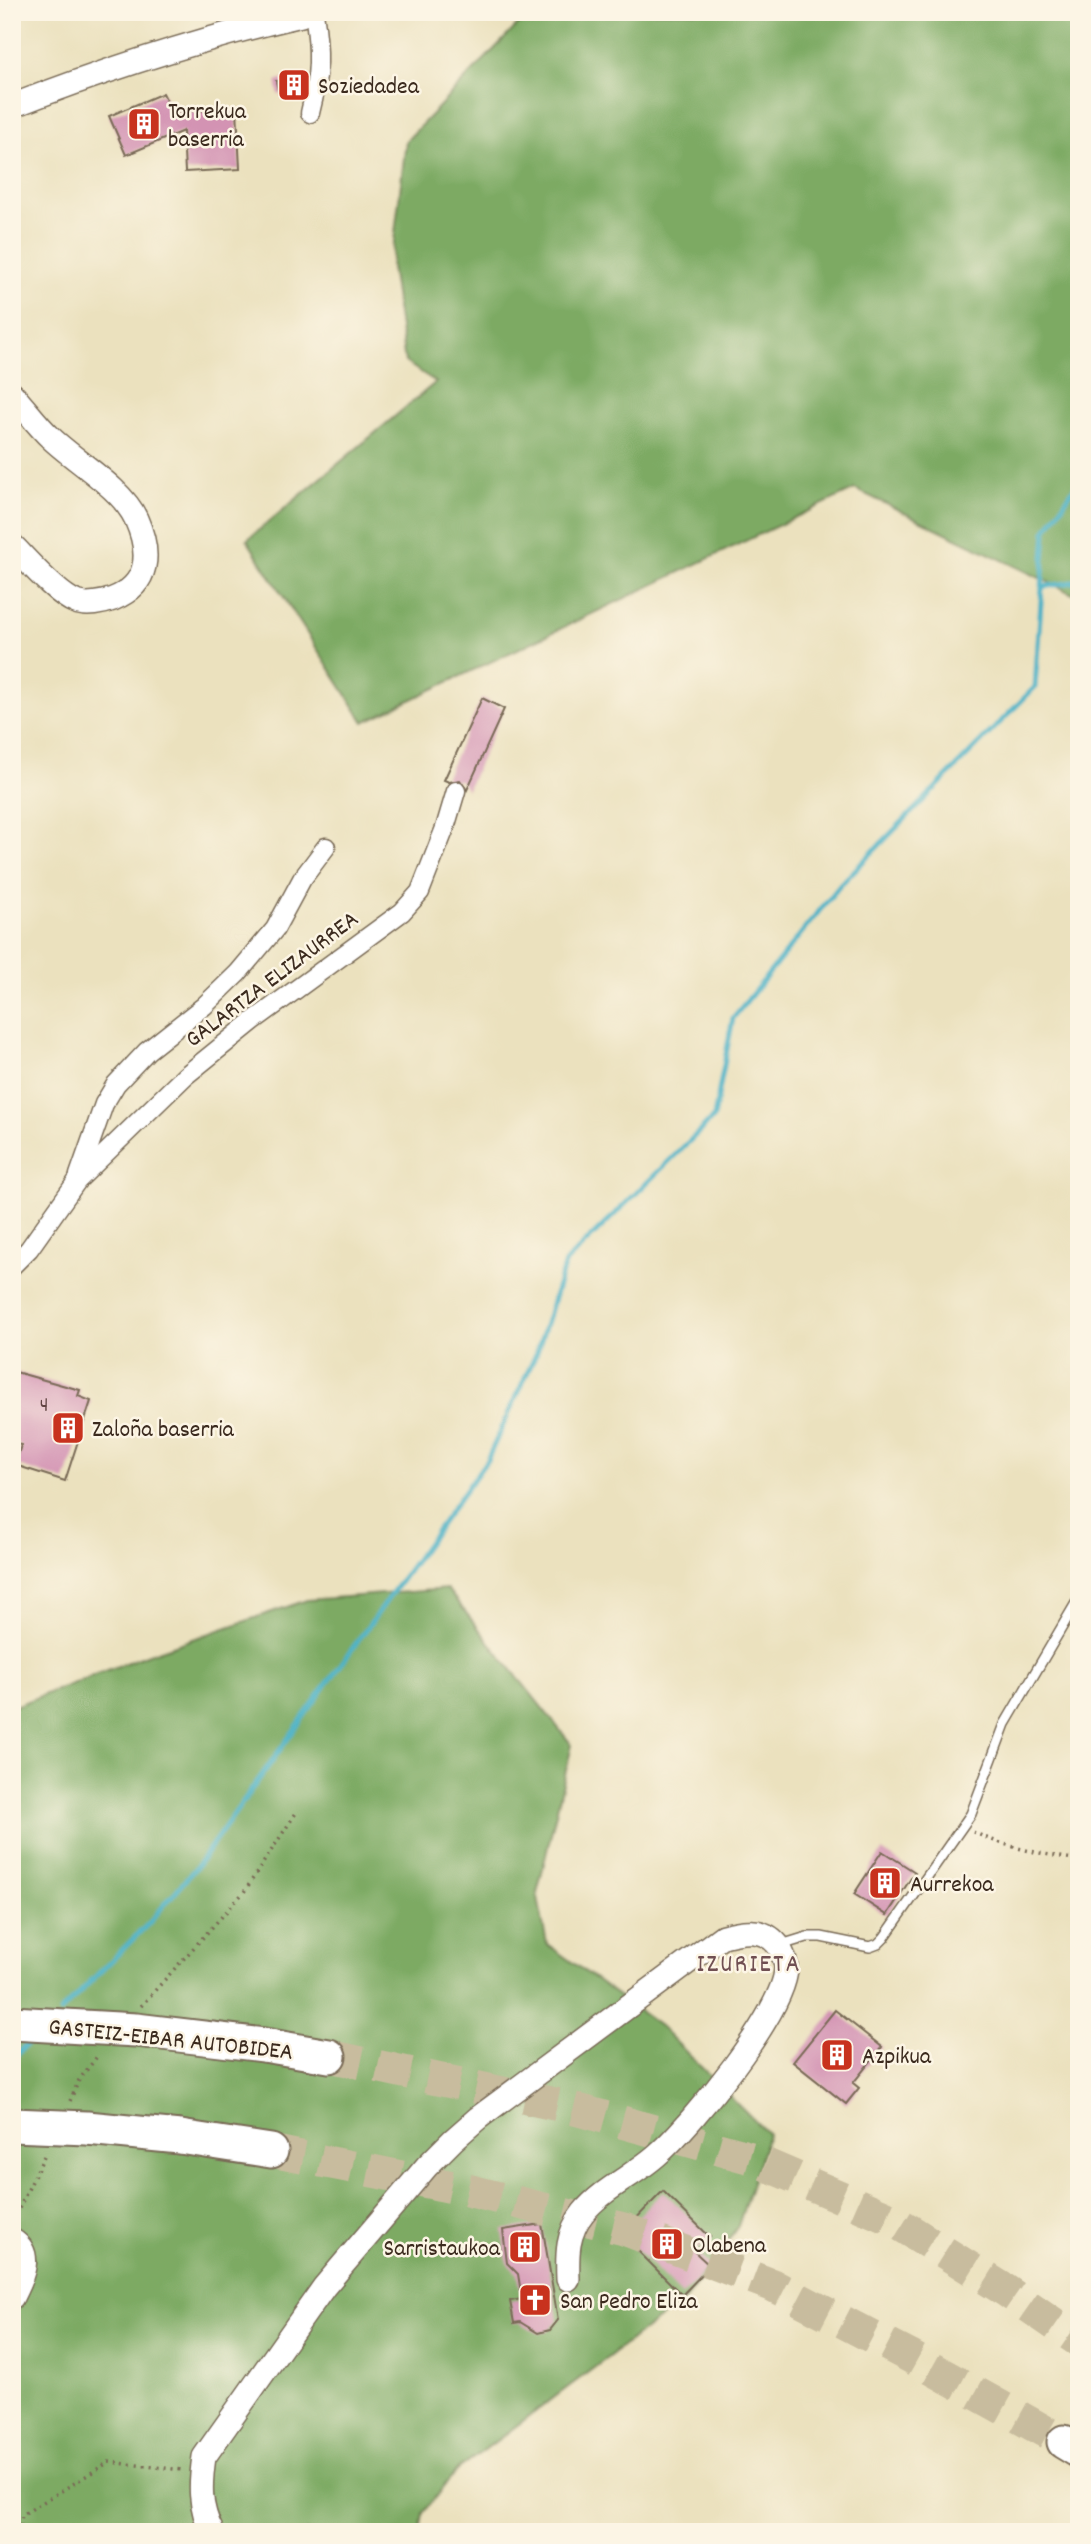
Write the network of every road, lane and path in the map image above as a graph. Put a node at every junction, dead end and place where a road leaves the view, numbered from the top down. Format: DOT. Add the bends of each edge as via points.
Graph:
graph roads {
  1 [pos="304,12"];
  2 [pos="314,12"];
  3 [pos="12,106"];
  4 [pos="310,113"];
  5 [pos="12,394"];
  6 [pos="12,545"];
  7 [pos="456,791"];
  8 [pos="326,847"];
  9 [pos="77,1181"];
  10 [pos="12,1266"];
  11 [pos="1079,1598"];
  12 [pos="963,1828"];
  13 [pos="1079,1860"];
  14 [pos="779,1945"];
  15 [pos="12,2023"];
  16 [pos="329,2056"];
  17 [pos="12,2125"];
  18 [pos="271,2151"];
  19 [pos="12,2240"];
  20 [pos="568,2278"];
  21 [pos="12,2297"];
  22 [pos="202,2472"];
  23 [pos="19,2532"];
  24 [pos="212,2532"];
  1 -- 3 [label="street" via="170,50"];
  2 -- 4 [label="street" via="318,79"];
  5 -- 6 [label="street" via="50,437 119,496 135,516 143,536 145,565 140,580 123,595 106,602 77,603"];
  7 -- 9 [label="street, GALARTZA ELIZAURREA" via="421,892 402,912 186,1076"];
  8 -- 9 [label="street, GALARTZA ELIZAURREA" via="275,929 238,973 146,1051 116,1084 104,1104"];
  9 -- 10 [label="street, GALARTZA ELIZAURREA"];
  11 -- 12 [label="lane" via="1005,1724"];
  12 -- 13 [label="path" via="1000,1845"];
  12 -- 14 [label="lane" via="878,1944 870,1947 807,1937"];
  14 -- 20 [label="street" via="786,1967 782,1987 754,2039 682,2131 583,2212 567,2251"];
  14 -- 22 [label="street" via="756,1931 723,1936 453,2140 324,2287 204,2457"];
  15 -- 16 [label="highway, GASTEIZ-EIBAR AUTOBIDEA, bridge" via="136,2029"];
  17 -- 18 [label="highway, bridge" via="180,2137"];
  19 -- 21 [label="street" via="25,2256 24,2272"];
  22 -- 23 [label="path" via="109,2462 22,2515"];
  22 -- 24 [label="street" via="204,2516"];
}
